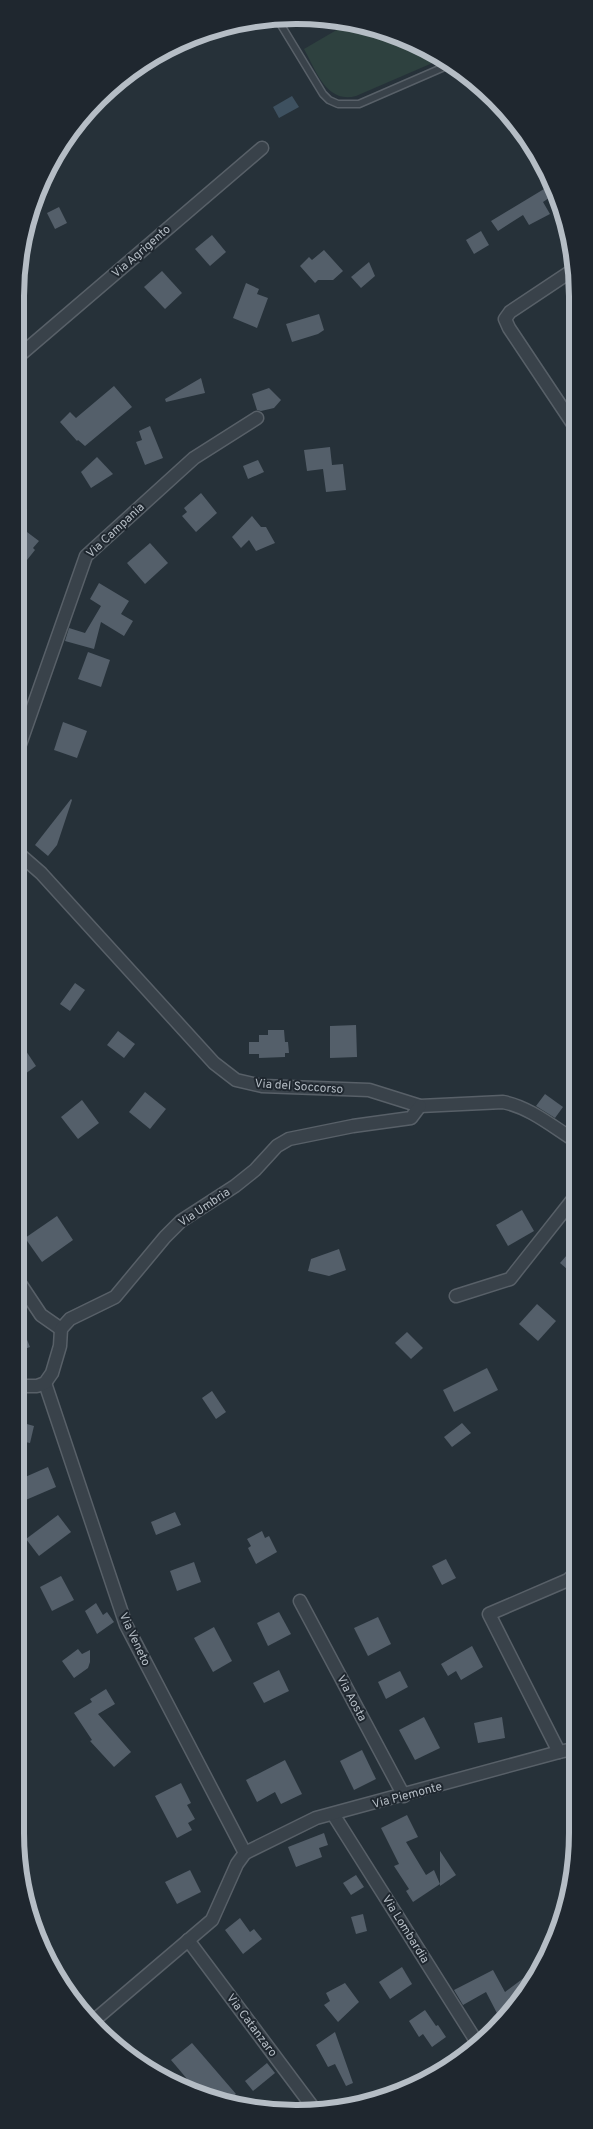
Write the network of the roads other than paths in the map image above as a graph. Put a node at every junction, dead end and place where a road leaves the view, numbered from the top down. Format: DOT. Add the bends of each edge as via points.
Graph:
graph roads {
  1 [pos="280,24"];
  2 [pos="444,67"];
  3 [pos="262,148"];
  4 [pos="568,273"];
  5 [pos="24,352"];
  6 [pos="257,418"];
  7 [pos="569,418"];
  8 [pos="24,733"];
  9 [pos="24,858"];
  10 [pos="420,1106"];
  11 [pos="569,1137"];
  12 [pos="569,1204"];
  13 [pos="24,1290"];
  14 [pos="456,1296"];
  15 [pos="61,1329"];
  16 [pos="45,1382"];
  17 [pos="24,1386"];
  18 [pos="569,1579"];
  19 [pos="300,1601"];
  20 [pos="569,1750"];
  21 [pos="560,1752"];
  22 [pos="404,1796"];
  23 [pos="334,1814"];
  24 [pos="245,1853"];
  25 [pos="188,1940"];
  26 [pos="97,2018"];
  27 [pos="475,2039"];
  28 [pos="312,2105"];
  1 -- 2 [label="lane" via="323,94 338,104 359,104"];
  3 -- 5 [label="street, Via Agrigento"];
  4 -- 7 [label="street" via="510,312 505,319"];
  6 -- 8 [label="street, Via Campania" via="194,458 86,556"];
  9 -- 10 [label="street, Via del Soccorso" via="42,873 214,1063 236,1080 262,1086 369,1090"];
  10 -- 11 [label="street, Via del Soccorso" via="514,1104"];
  10 -- 15 [label="street, Via Umbria" via="411,1118 289,1139 277,1146 235,1186 181,1221 115,1297 70,1319"];
  12 -- 14 [label="street" via="510,1279"];
  13 -- 15 [label="street" via="41,1315"];
  15 -- 16 [label="street" via="52,1373"];
  16 -- 17 [label="street"];
  16 -- 24 [label="street, Via Veneto" via="126,1625"];
  18 -- 21 [label="street" via="490,1614"];
  19 -- 22 [label="street, Via Aosta"];
  20 -- 21 [label="street, Via Piemonte"];
  21 -- 22 [label="street, Via Piemonte"];
  22 -- 23 [label="street, Via Piemonte"];
  23 -- 24 [label="street, Via Piemonte" via="316,1818"];
  23 -- 27 [label="street, Via Lombardia"];
  24 -- 25 [label="street" via="236,1864 212,1920"];
  25 -- 26 [label="street"];
  25 -- 28 [label="street, Via Catanzaro"];
}
